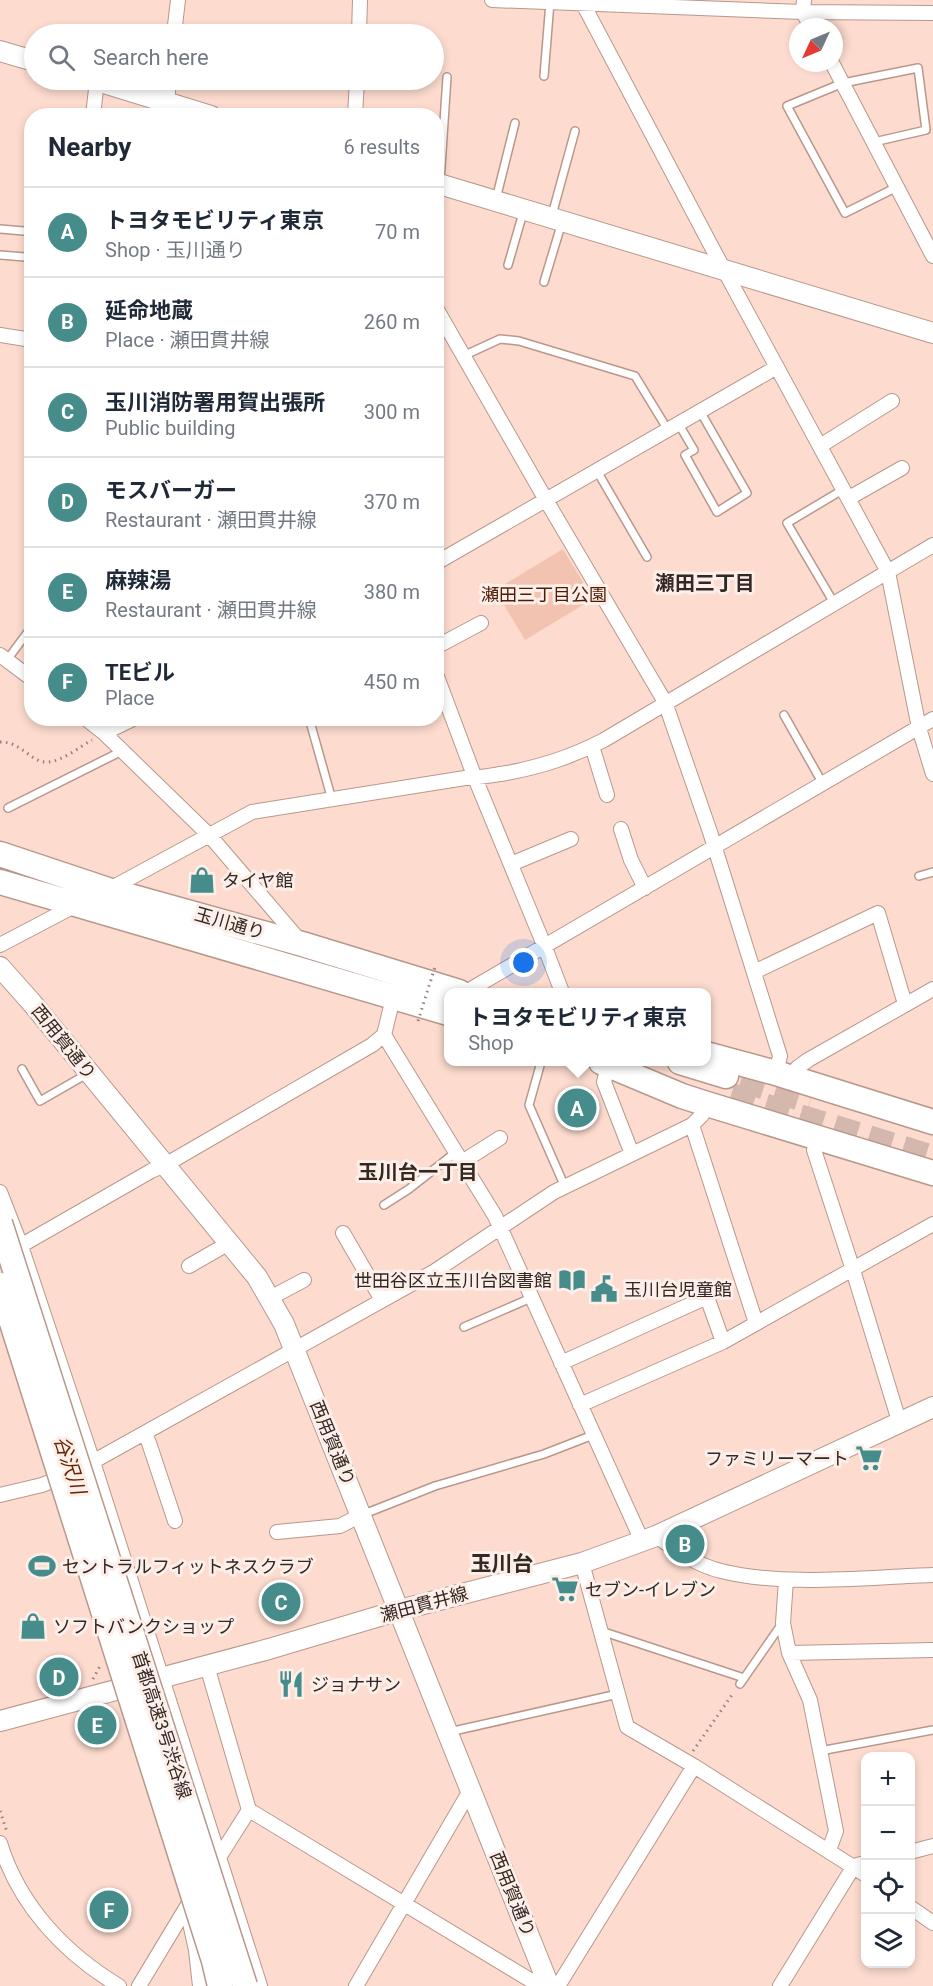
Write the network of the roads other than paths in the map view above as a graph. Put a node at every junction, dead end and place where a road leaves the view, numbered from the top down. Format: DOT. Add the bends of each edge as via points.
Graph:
graph roads {
  1 [pos="178,0"];
  2 [pos="360,0"];
  3 [pos="492,0"];
  4 [pos="550,2"];
  5 [pos="582,2"];
  6 [pos="693,4"];
  7 [pos="803,6"];
  8 [pos="933,13"];
  9 [pos="175,24"];
  10 [pos="359,24"];
  11 [pos="0,51"];
  12 [pos="24,58"];
  13 [pos="837,72"];
  14 [pos="544,76"];
  15 [pos="447,77"];
  16 [pos="843,82"];
  17 [pos="95,90"];
  18 [pos="120,90"];
  19 [pos="168,90"];
  20 [pos="356,90"];
  21 [pos="94,108"];
  22 [pos="164,108"];
  23 [pos="166,108"];
  24 [pos="355,108"];
  25 [pos="444,113"];
  26 [pos="515,123"];
  27 [pos="575,131"];
  28 [pos="874,142"];
  29 [pos="444,186"];
  30 [pos="897,187"];
  31 [pos="495,201"];
  32 [pos="524,210"];
  33 [pos="557,220"];
  34 [pos="0,229"];
  35 [pos="24,231"];
  36 [pos="0,255"];
  37 [pos="933,256"];
  38 [pos="24,257"];
  39 [pos="508,265"];
  40 [pos="725,270"];
  41 [pos="544,282"];
  42 [pos="444,322"];
  43 [pos="933,333"];
  44 [pos="0,335"];
  45 [pos="24,339"];
  46 [pos="463,356"];
  47 [pos="777,367"];
  48 [pos="892,401"];
  49 [pos="700,411"];
  50 [pos="673,426"];
  51 [pos="820,446"];
  52 [pos="902,468"];
  53 [pos="597,471"];
  54 [pos="846,494"];
  55 [pos="546,500"];
  56 [pos="933,545"];
  57 [pos="647,557"];
  58 [pos="444,558"];
  59 [pos="888,572"];
  60 [pos="834,603"];
  61 [pos="481,623"];
  62 [pos="24,636"];
  63 [pos="444,643"];
  64 [pos="3,658"];
  65 [pos="24,673"];
  66 [pos="444,695"];
  67 [pos="665,702"];
  68 [pos="784,715"];
  69 [pos="933,719"];
  70 [pos="95,726"];
  71 [pos="118,726"];
  72 [pos="311,726"];
  73 [pos="919,728"];
  74 [pos="104,733"];
  75 [pos="592,746"];
  76 [pos="122,751"];
  77 [pos="933,774"];
  78 [pos="475,778"];
  79 [pos="823,784"];
  80 [pos="607,795"];
  81 [pos="332,800"];
  82 [pos="8,808"];
  83 [pos="621,829"];
  84 [pos="210,836"];
  85 [pos="571,839"];
  86 [pos="715,848"];
  87 [pos="0,854"];
  88 [pos="511,864"];
  89 [pos="933,872"];
  90 [pos="919,876"];
  91 [pos="0,882"];
  92 [pos="645,888"];
  93 [pos="108,890"];
  94 [pos="79,904"];
  95 [pos="302,944"];
  96 [pos="0,945"];
  97 [pos="544,945"];
  98 [pos="0,967"];
  99 [pos="754,972"];
  100 [pos="444,988"];
  101 [pos="474,988"];
  102 [pos="560,988"];
  103 [pos="933,989"];
  104 [pos="393,998"];
  105 [pos="905,1004"];
  106 [pos="444,1012"];
  107 [pos="384,1035"];
  108 [pos="711,1055"];
  109 [pos="540,1066"];
  110 [pos="608,1066"];
  111 [pos="616,1066"];
  112 [pos="624,1066"];
  113 [pos="689,1066"];
  114 [pos="21,1069"];
  115 [pos="89,1072"];
  116 [pos="785,1076"];
  117 [pos="707,1104"];
  118 [pos="933,1122"];
  119 [pos="692,1125"];
  120 [pos="817,1137"];
  121 [pos="500,1138"];
  122 [pos="632,1154"];
  123 [pos="459,1157"];
  124 [pos="165,1166"];
  125 [pos="933,1173"];
  126 [pos="566,1187"];
  127 [pos="0,1192"];
  128 [pos="384,1205"];
  129 [pos="0,1224"];
  130 [pos="933,1224"];
  131 [pos="501,1228"];
  132 [pos="343,1233"];
  133 [pos="229,1243"];
  134 [pos="21,1246"];
  135 [pos="0,1257"];
  136 [pos="189,1266"];
  137 [pos="853,1270"];
  138 [pos="304,1280"];
  139 [pos="0,1285"];
  140 [pos="270,1298"];
  141 [pos="531,1298"];
  142 [pos="382,1300"];
  143 [pos="756,1323"];
  144 [pos="0,1325"];
  145 [pos="464,1327"];
  146 [pos="723,1342"];
  147 [pos="296,1349"];
  148 [pos="561,1363"];
  149 [pos="579,1405"];
  150 [pos="933,1407"];
  151 [pos="899,1421"];
  152 [pos="144,1434"];
  153 [pos="593,1435"];
  154 [pos="93,1462"];
  155 [pos="54,1481"];
  156 [pos="0,1495"];
  157 [pos="719,1506"];
  158 [pos="361,1515"];
  159 [pos="175,1521"];
  160 [pos="277,1532"];
  161 [pos="649,1539"];
  162 [pos="582,1563"];
  163 [pos="933,1575"];
  164 [pos="786,1580"];
  165 [pos="400,1610"];
  166 [pos="783,1623"];
  167 [pos="601,1631"];
  168 [pos="933,1650"];
  169 [pos="789,1653"];
  170 [pos="207,1666"];
  171 [pos="162,1678"];
  172 [pos="117,1689"];
  173 [pos="618,1694"];
  174 [pos="0,1721"];
  175 [pos="933,1730"];
  176 [pos="449,1732"];
  177 [pos="820,1751"];
  178 [pos="689,1764"];
  179 [pos="471,1789"];
  180 [pos="249,1810"];
  181 [pos="3,1844"];
  182 [pos="933,1846"];
  183 [pos="829,1850"];
  184 [pos="915,1851"];
  185 [pos="219,1858"];
  186 [pos="860,1864"];
  187 [pos="404,1904"];
  188 [pos="187,1907"];
  189 [pos="915,1910"];
  190 [pos="933,1923"];
  191 [pos="118,1986"];
  192 [pos="139,1986"];
  193 [pos="200,1986"];
  194 [pos="219,1986"];
  195 [pos="245,1986"];
  196 [pos="260,1986"];
  197 [pos="356,1986"];
  198 [pos="540,1986"];
  199 [pos="549,1986"];
  200 [pos="558,1986"];
  201 [pos="780,1986"];
  1 -- 9 [label="street"];
  2 -- 10 [label="street"];
  3 -- 4 [label="street"];
  4 -- 5 [label="street"];
  4 -- 14 [label="lane"];
  5 -- 6 [label="street"];
  5 -- 40 [label="street"];
  6 -- 7 [label="street"];
  7 -- 8 [label="street"];
  11 -- 12 [label="street"];
  13 -- 16 [label="street"];
  15 -- 25 [label="lane"];
  16 -- 28 [label="street"];
  16 -- 28 [label="lane" via="918,68 926,130"];
  16 -- 30 [label="lane" via="787,106 845,213"];
  17 -- 21 [label="street"];
  18 -- 22 [label="street"];
  19 -- 23 [label="street"];
  20 -- 24 [label="street"];
  26 -- 31 [label="lane"];
  27 -- 33 [label="lane"];
  28 -- 30 [label="street"];
  29 -- 31 [label="street"];
  30 -- 37 [label="street"];
  31 -- 32 [label="street"];
  32 -- 33 [label="street"];
  32 -- 39 [label="lane"];
  33 -- 40 [label="street"];
  33 -- 41 [label="lane"];
  34 -- 35 [label="lane"];
  36 -- 38 [label="lane"];
  40 -- 43 [label="street"];
  40 -- 47 [label="street"];
  42 -- 46 [label="street"];
  44 -- 45 [label="street"];
  46 -- 50 [label="lane" via="500,339 519,341 635,376"];
  46 -- 55 [label="street"];
  47 -- 49 [label="street"];
  47 -- 51 [label="street"];
  48 -- 51 [label="street"];
  49 -- 50 [label="street"];
  49 -- 50 [label="lane" via="747,493 717,512 685,455 694,450"];
  50 -- 53 [label="street"];
  51 -- 54 [label="street"];
  52 -- 54 [label="street"];
  53 -- 55 [label="street"];
  53 -- 57 [label="lane"];
  54 -- 59 [label="street"];
  54 -- 60 [label="lane" via="787,523"];
  55 -- 58 [label="street"];
  55 -- 67 [label="street"];
  56 -- 59 [label="street"];
  59 -- 60 [label="street"];
  59 -- 73 [label="street"];
  60 -- 67 [label="street"];
  61 -- 63 [label="street"];
  62 -- 64 [label="lane"];
  64 -- 65 [label="street"];
  66 -- 78 [label="street"];
  67 -- 75 [label="street"];
  67 -- 86 [label="street"];
  68 -- 79 [label="lane"];
  69 -- 73 [label="street"];
  70 -- 74 [label="street"];
  71 -- 74 [label="street"];
  72 -- 81 [label="lane"];
  73 -- 77 [label="street"];
  73 -- 79 [label="street"];
  74 -- 76 [label="street"];
  75 -- 78 [label="street" via="545,765"];
  75 -- 80 [label="street"];
  76 -- 82 [label="lane"];
  76 -- 84 [label="street"];
  78 -- 81 [label="street"];
  78 -- 88 [label="street"];
  79 -- 86 [label="street"];
  81 -- 84 [label="street" via="252,812"];
  83 -- 92 [label="street"];
  84 -- 93 [label="street"];
  84 -- 95 [label="street"];
  85 -- 88 [label="street"];
  86 -- 92 [label="street"];
  86 -- 99 [label="street"];
  87 -- 93 [label="highway, 玉川通り"];
  88 -- 97 [label="street"];
  89 -- 90 [label="lane"];
  91 -- 94 [label="highway, 玉川通り"];
  92 -- 97 [label="street"];
  93 -- 94 [label="street"];
  93 -- 95 [label="highway, 玉川通り"];
  94 -- 96 [label="street"];
  94 -- 104 [label="highway, 玉川通り"];
  95 -- 100 [label="highway, 玉川通り"];
  97 -- 101 [label="street"];
  97 -- 102 [label="street"];
  98 -- 115 [label="street, 西用賀通り"];
  99 -- 105 [label="street" via="878,913"];
  99 -- 116 [label="street"];
  103 -- 105 [label="street"];
  104 -- 106 [label="highway, 玉川通り"];
  104 -- 107 [label="street"];
  105 -- 116 [label="street"];
  107 -- 123 [label="street"];
  107 -- 124 [label="street"];
  108 -- 116 [label="highway"];
  109 -- 126 [label="lane" via="529,1105"];
  110 -- 122 [label="street" via="604,1082"];
  111 -- 117 [label="highway"];
  112 -- 113 [label="highway" via="736,1088"];
  114 -- 115 [label="lane" via="40,1101"];
  115 -- 124 [label="street, 西用賀通り"];
  116 -- 118 [label="highway"];
  117 -- 119 [label="street"];
  117 -- 120 [label="highway"];
  119 -- 122 [label="street"];
  119 -- 143 [label="street"];
  120 -- 125 [label="highway"];
  120 -- 137 [label="street" via="814,1150"];
  121 -- 123 [label="street"];
  122 -- 126 [label="street"];
  123 -- 128 [label="lane"];
  123 -- 131 [label="street"];
  124 -- 133 [label="street, 西用賀通り"];
  124 -- 134 [label="street"];
  126 -- 131 [label="street"];
  127 -- 134 [label="street"];
  129 -- 195 [label="highway, 首都高速3号渋谷線, bridge"];
  130 -- 137 [label="street"];
  131 -- 141 [label="street"];
  131 -- 142 [label="street"];
  132 -- 142 [label="street"];
  133 -- 136 [label="street"];
  133 -- 140 [label="street, 西用賀通り"];
  134 -- 135 [label="street"];
  134 -- 154 [label="street"];
  137 -- 143 [label="street"];
  137 -- 151 [label="street"];
  138 -- 140 [label="street"];
  139 -- 194 [label="highway, 首都高速3号渋谷線, bridge"];
  140 -- 147 [label="street, 西用賀通り"];
  141 -- 145 [label="lane"];
  141 -- 148 [label="street"];
  142 -- 147 [label="street"];
  143 -- 146 [label="street"];
  144 -- 155 [label="street"];
  146 -- 148 [label="street" via="707,1298"];
  146 -- 149 [label="street"];
  147 -- 152 [label="street"];
  147 -- 158 [label="street, 西用賀通り"];
  148 -- 149 [label="street"];
  149 -- 153 [label="street"];
  150 -- 151 [label="street, 瀬田貫井線"];
  150 -- 157 [label="street" via="783,1483"];
  151 -- 157 [label="street, 瀬田貫井線"];
  152 -- 154 [label="street"];
  152 -- 159 [label="street"];
  153 -- 158 [label="lane" via="544,1454 435,1486"];
  153 -- 161 [label="street"];
  154 -- 155 [label="street"];
  154 -- 171 [label="street"];
  155 -- 156 [label="street"];
  155 -- 172 [label="street"];
  157 -- 161 [label="street, 瀬田貫井線"];
  158 -- 160 [label="street" via="340,1526"];
  158 -- 165 [label="street, 西用賀通り"];
  161 -- 162 [label="street, 瀬田貫井線"];
  161 -- 164 [label="street" via="720,1571"];
  162 -- 165 [label="street, 瀬田貫井線"];
  162 -- 167 [label="street"];
  163 -- 164 [label="street"];
  164 -- 166 [label="street"];
  165 -- 170 [label="street, 瀬田貫井線"];
  165 -- 176 [label="street, 西用賀通り"];
  166 -- 167 [label="lane" via="742,1681"];
  166 -- 169 [label="street"];
  167 -- 173 [label="street"];
  168 -- 169 [label="street"];
  169 -- 177 [label="street" via="810,1700"];
  170 -- 171 [label="street, 瀬田貫井線"];
  170 -- 180 [label="street"];
  171 -- 172 [label="street, 瀬田貫井線"];
  171 -- 185 [label="street"];
  172 -- 174 [label="street, 瀬田貫井線"];
  172 -- 188 [label="street"];
  173 -- 176 [label="lane"];
  173 -- 178 [label="street" via="627,1727"];
  175 -- 177 [label="lane"];
  176 -- 179 [label="street, 西用賀通り"];
  177 -- 183 [label="street" via="836,1831"];
  178 -- 183 [label="street"];
  178 -- 200 [label="street"];
  179 -- 187 [label="street"];
  179 -- 199 [label="street, 西用賀通り"];
  180 -- 185 [label="street"];
  180 -- 187 [label="street"];
  181 -- 191 [label="street" via="19,1886 43,1922 88,1967"];
  182 -- 184 [label="street"];
  183 -- 186 [label="street"];
  185 -- 188 [label="street"];
  185 -- 196 [label="street"];
  186 -- 201 [label="street"];
  187 -- 197 [label="street"];
  187 -- 198 [label="street"];
  188 -- 192 [label="street"];
  188 -- 193 [label="street"];
  189 -- 190 [label="street"];
}
